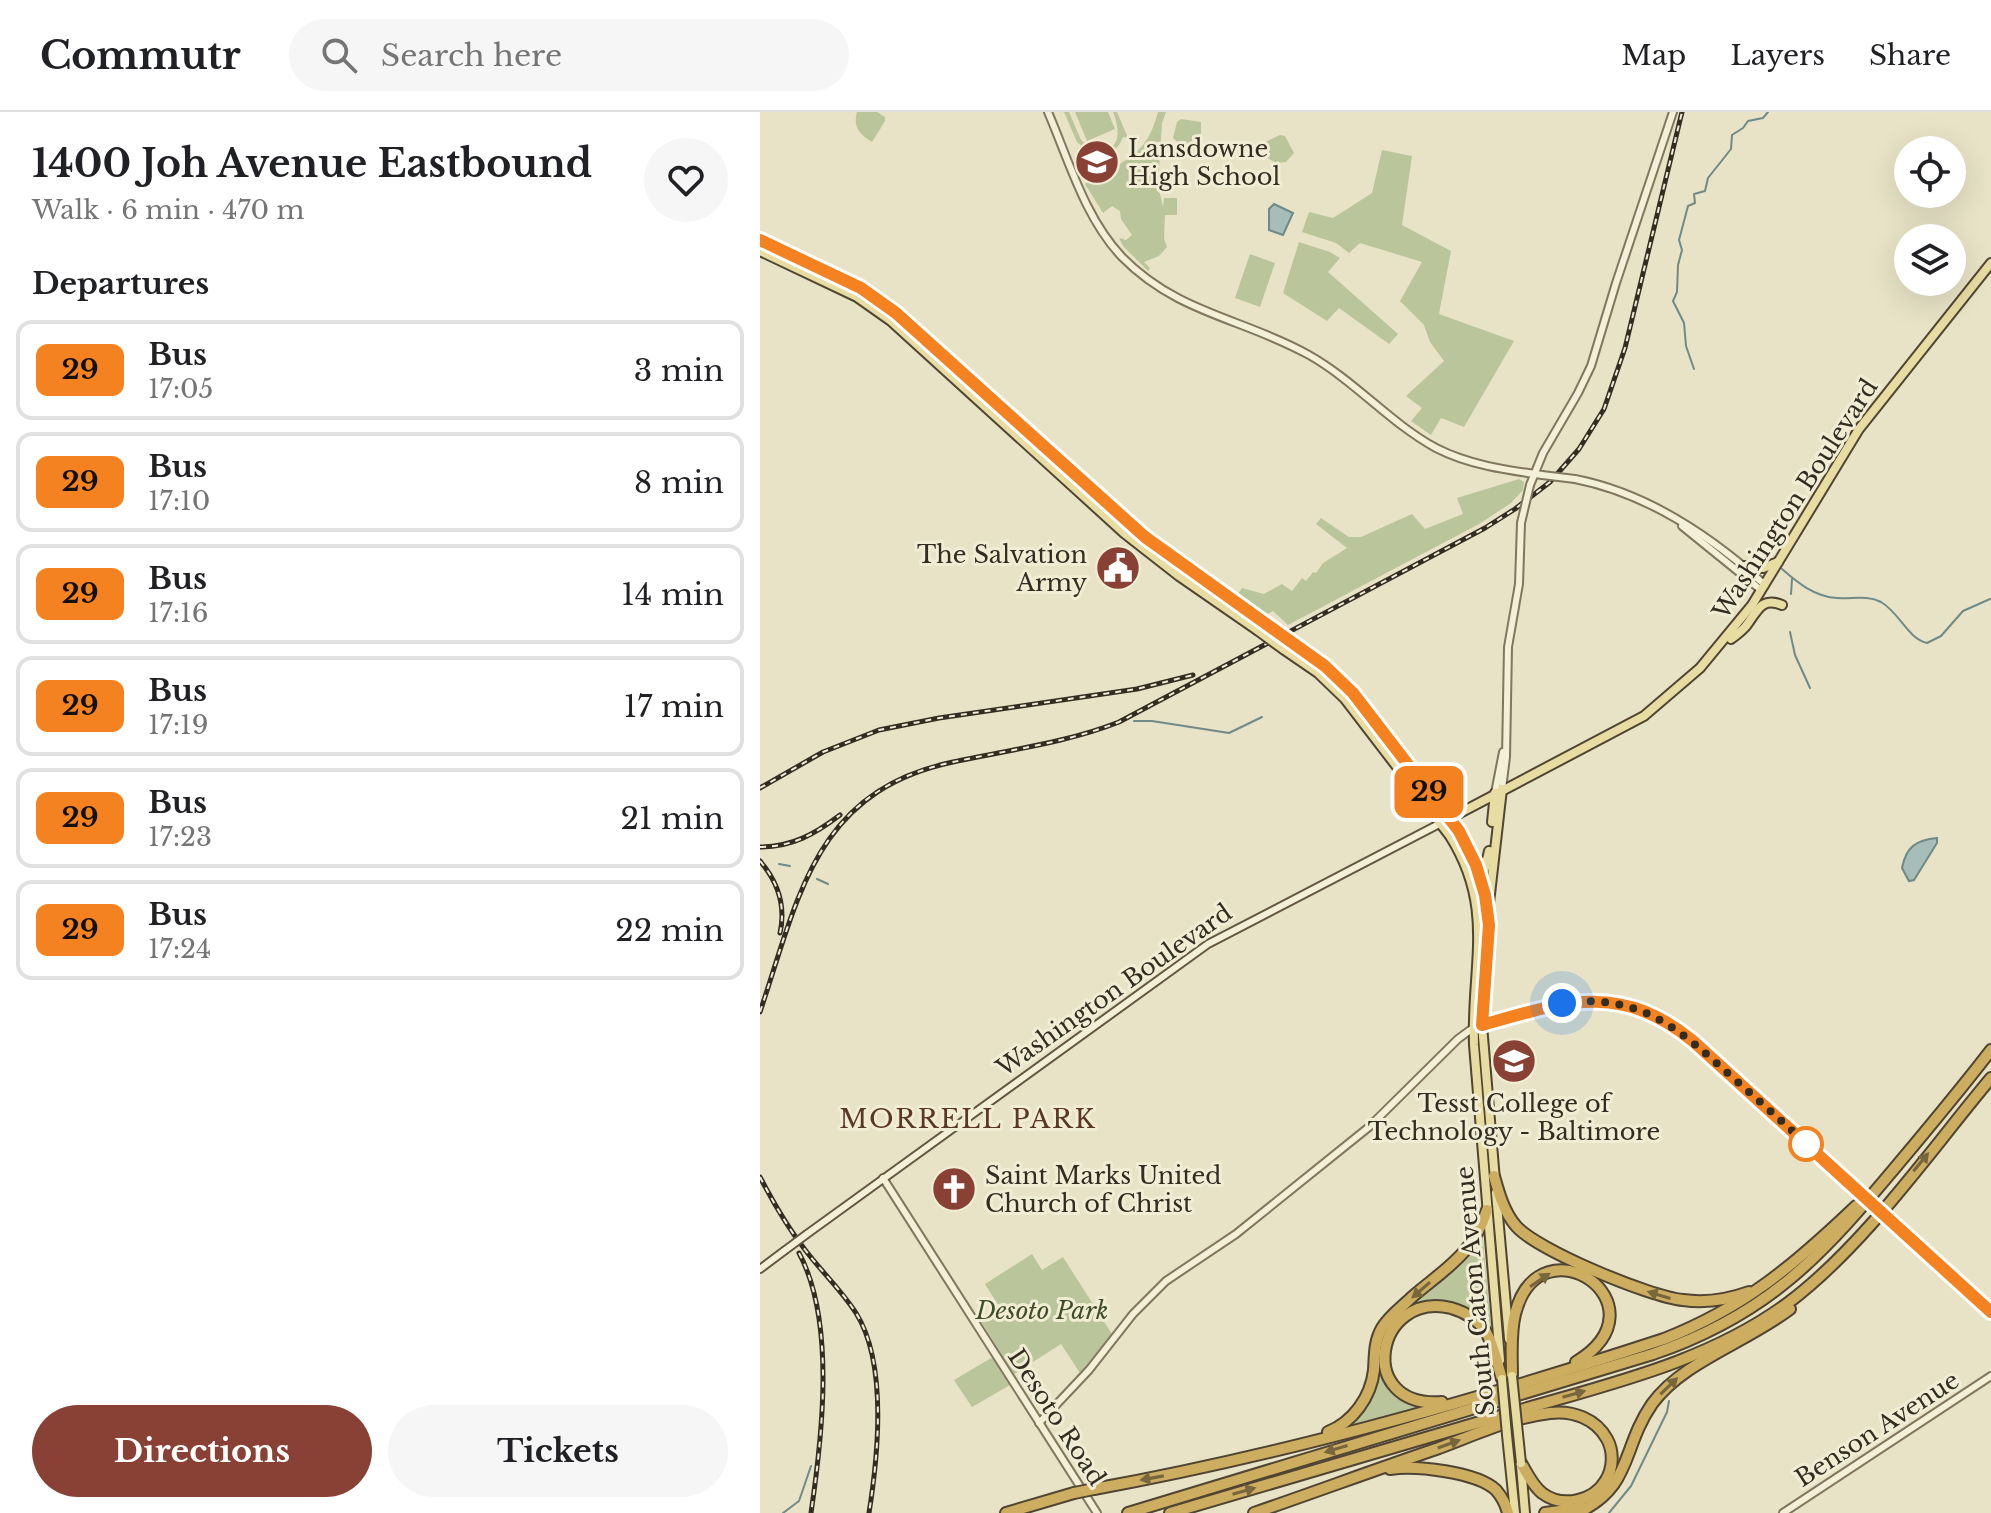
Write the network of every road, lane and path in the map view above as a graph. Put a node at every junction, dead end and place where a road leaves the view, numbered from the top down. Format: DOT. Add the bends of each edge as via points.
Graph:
graph roads {
  1 [pos="1048,112"];
  2 [pos="1673,112"];
  3 [pos="760,240"];
  4 [pos="760,251"];
  5 [pos="1991,263"];
  6 [pos="1533,474"];
  7 [pos="1673,518"];
  8 [pos="1779,562"];
  9 [pos="1744,566"];
  10 [pos="1763,588"];
  11 [pos="1782,605"];
  12 [pos="1718,650"];
  13 [pos="1499,791"];
  14 [pos="1445,821"];
  15 [pos="1477,883"];
  16 [pos="1488,911"];
  17 [pos="1478,1026"];
  18 [pos="1991,1050"];
  19 [pos="1991,1078"];
  20 [pos="1897,1166"];
  21 [pos="1494,1176"];
  22 [pos="883,1178"];
  23 [pos="1889,1201"];
  24 [pos="1487,1210"];
  25 [pos="760,1269"];
  26 [pos="1785,1271"];
  27 [pos="1991,1312"];
  28 [pos="1551,1374"];
  29 [pos="1991,1376"];
  30 [pos="1507,1377"];
  31 [pos="1472,1397"];
  32 [pos="1039,1423"];
  33 [pos="1234,1462"];
  34 [pos="1521,1463"];
  35 [pos="1349,1480"];
  36 [pos="1588,1508"];
  37 [pos="1006,1513"];
  38 [pos="1097,1513"];
  39 [pos="1128,1513"];
  40 [pos="1170,1513"];
  41 [pos="1254,1513"];
  42 [pos="1508,1513"];
  43 [pos="1515,1513"];
  44 [pos="1525,1513"];
  45 [pos="1545,1513"];
  46 [pos="1577,1513"];
  47 [pos="1783,1513"];
  1 -- 6 [label="street" via="1098,224 1120,254 1155,286 1310,356 1440,449 1472,462"];
  2 -- 6 [label="street" via="1591,366"];
  3 -- 14 [label="main road, bridge" via="861,288 896,313 1131,526 1325,666 1353,693"];
  4 -- 14 [label="main road, bridge" via="857,297 891,321 1124,533 1318,673"];
  5 -- 8 [label="main road, Washington Boulevard" via="1859,429"];
  6 -- 7 [label="street, bridge" via="1627,494"];
  6 -- 13 [label="street, bridge" via="1521,523"];
  7 -- 9 [label="street"];
  7 -- 10 [label="street"];
  8 -- 9 [label="main road" via="1763,568"];
  8 -- 10 [label="main road, Washington Boulevard"];
  9 -- 10 [label="street"];
  10 -- 12 [label="main road, Washington Boulevard"];
  11 -- 12 [label="main road" via="1761,604 1743,630"];
  12 -- 13 [label="main road, Washington Boulevard" via="1644,716"];
  13 -- 14 [label="main road, Washington Boulevard"];
  13 -- 15 [label="main road, South Caton Avenue" via="1488,862"];
  13 -- 16 [label="main road, South Caton Avenue"];
  14 -- 15 [label="main road"];
  14 -- 22 [label="street, Washington Boulevard" via="1225,933"];
  15 -- 16 [label="main road, South Caton Avenue"];
  15 -- 17 [label="main road, South Caton Avenue"];
  16 -- 17 [label="main road, South Caton Avenue" via="1489,947"];
  17 -- 21 [label="main road, South Caton Avenue"];
  17 -- 24 [label="main road, South Caton Avenue"];
  17 -- 27 [label="street, bridge" via="1577,1001 1647,1012 1678,1029"];
  17 -- 32 [label="street" via="1369,1127 1236,1234 1166,1281"];
  18 -- 20 [label="highway"];
  23 -- 19 [label="highway, one-way"];
  20 -- 26 [label="highway"];
  20 -- 39 [label="highway, one-way" via="1801,1272 1741,1315 1688,1341"];
  26 -- 21 [label="highway, one-way" via="1752,1291 1725,1299 1681,1300 1653,1293 1525,1235 1507,1214"];
  21 -- 30 [label="main road, South Caton Avenue"];
  22 -- 25 [label="street, Washington Boulevard, bridge"];
  22 -- 32 [label="street, Desoto Road"];
  36 -- 23 [label="highway, one-way" via="1615,1485 1646,1415 1670,1384 1803,1299"];
  40 -- 23 [label="highway, one-way" via="1693,1356 1748,1329 1799,1294"];
  24 -- 30 [label="main road, South Caton Avenue"];
  24 -- 33 [label="highway, one-way" via="1473,1243 1382,1328 1371,1384 1355,1412 1321,1435"];
  26 -- 28 [label="highway" via="1737,1305 1685,1331"];
  30 -- 28 [label="highway, one-way" via="1513,1325 1523,1295 1539,1277 1568,1269 1597,1283 1607,1300 1609,1321 1595,1349"];
  28 -- 31 [label="highway"];
  29 -- 47 [label="street, Benson Avenue"];
  30 -- 31 [label="highway" via="1488,1335 1466,1314 1436,1307 1401,1320 1384,1350 1393,1385 1426,1402"];
  30 -- 34 [label="main road, South Caton Avenue, bridge"];
  30 -- 43 [label="main road, South Caton Avenue, bridge"];
  31 -- 33 [label="highway"];
  32 -- 38 [label="street, Desoto Road"];
  33 -- 37 [label="highway, one-way, bridge" via="1074,1493"];
  35 -- 34 [label="highway, one-way" via="1550,1413 1596,1424 1610,1445 1612,1461 1597,1491 1566,1501 1541,1492"];
  34 -- 44 [label="main road, South Caton Avenue"];
  35 -- 41 [label="highway"];
  35 -- 42 [label="highway" via="1406,1468 1475,1479 1497,1491"];
  36 -- 45 [label="highway"];
  36 -- 46 [label="highway"];
}
